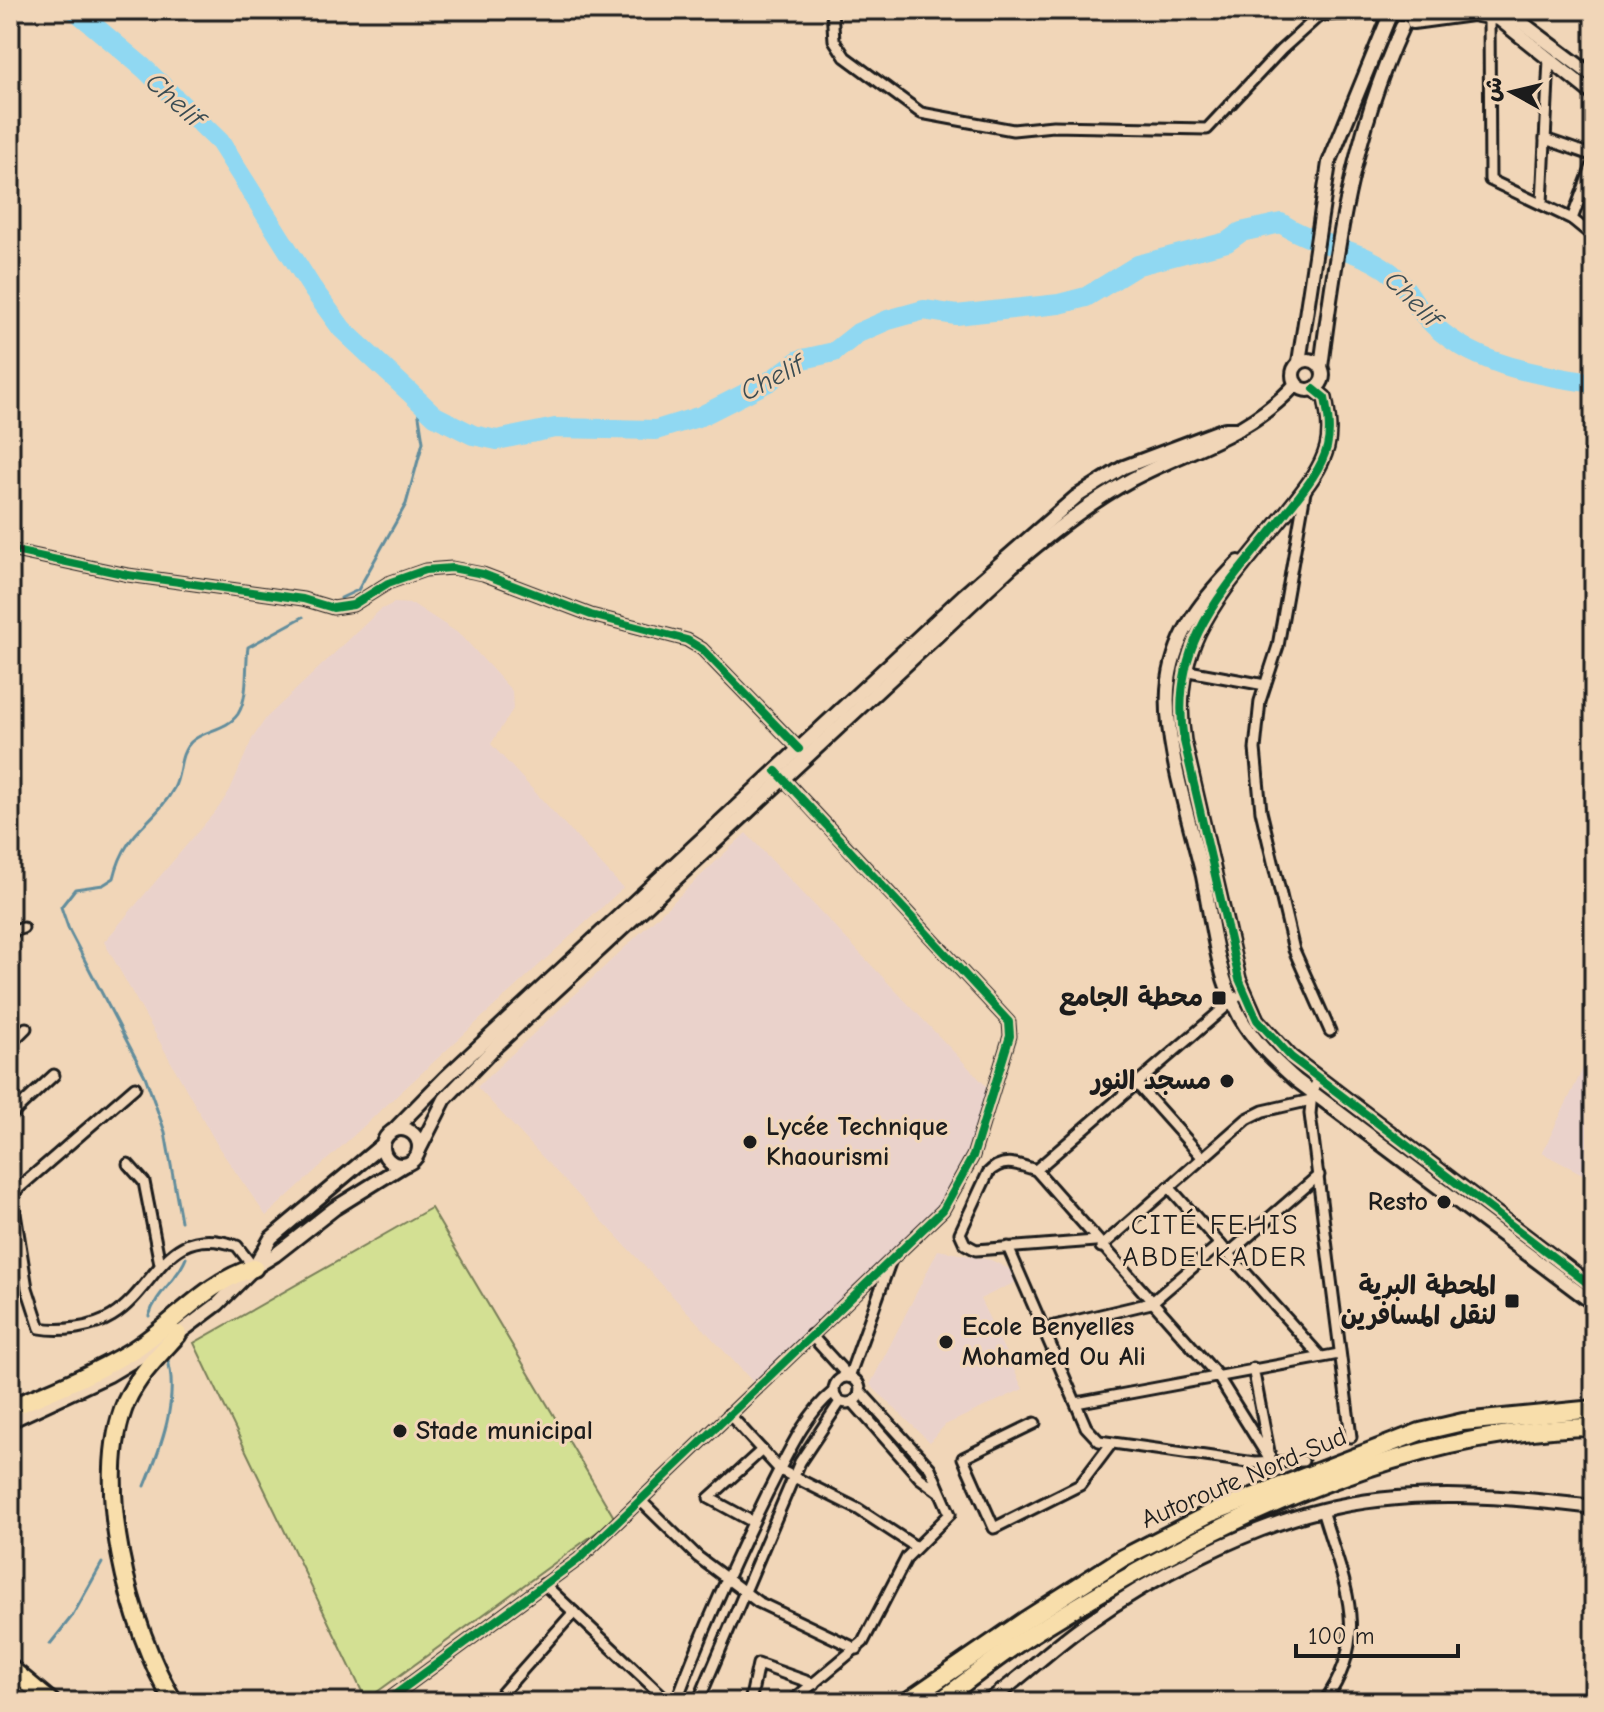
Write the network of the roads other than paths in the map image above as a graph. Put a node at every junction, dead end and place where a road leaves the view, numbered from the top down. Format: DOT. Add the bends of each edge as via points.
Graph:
graph roads {
  1 [pos="832,10"];
  2 [pos="1221,10"];
  3 [pos="1505,10"];
  4 [pos="1388,13"];
  5 [pos="1320,15"];
  6 [pos="1489,15"];
  7 [pos="1410,19"];
  8 [pos="1549,59"];
  9 [pos="1594,77"];
  10 [pos="1594,95"];
  11 [pos="1545,139"];
  12 [pos="1594,159"];
  13 [pos="1542,203"];
  14 [pos="1572,219"];
  15 [pos="1594,237"];
  16 [pos="1299,362"];
  17 [pos="1321,367"];
  18 [pos="1296,384"];
  19 [pos="1314,389"];
  20 [pos="1239,429"];
  21 [pos="1305,489"];
  22 [pos="10,550"];
  23 [pos="1183,670"];
  24 [pos="1265,685"];
  25 [pos="799,749"];
  26 [pos="780,775"];
  27 [pos="23,928"];
  28 [pos="10,932"];
  29 [pos="1243,991"];
  30 [pos="1233,1000"];
  31 [pos="26,1028"];
  32 [pos="1330,1031"];
  33 [pos="10,1044"];
  34 [pos="54,1075"];
  35 [pos="1319,1078"];
  36 [pos="1136,1083"];
  37 [pos="135,1087"];
  38 [pos="1312,1096"];
  39 [pos="10,1116"];
  40 [pos="393,1131"];
  41 [pos="383,1144"];
  42 [pos="419,1150"];
  43 [pos="1203,1158"];
  44 [pos="128,1164"];
  45 [pos="404,1165"];
  46 [pos="1036,1170"];
  47 [pos="1319,1175"];
  48 [pos="10,1182"];
  49 [pos="1169,1187"];
  50 [pos="12,1194"];
  51 [pos="1098,1244"];
  52 [pos="1220,1244"];
  53 [pos="1008,1247"];
  54 [pos="1228,1254"];
  55 [pos="893,1256"];
  56 [pos="160,1264"];
  57 [pos="254,1268"];
  58 [pos="1594,1288"];
  59 [pos="1151,1303"];
  60 [pos="1594,1304"];
  61 [pos="1042,1329"];
  62 [pos="178,1334"];
  63 [pos="811,1335"];
  64 [pos="1339,1354"];
  65 [pos="1320,1356"];
  66 [pos="1253,1368"];
  67 [pos="1217,1375"];
  68 [pos="849,1377"];
  69 [pos="860,1391"];
  70 [pos="833,1392"];
  71 [pos="840,1402"];
  72 [pos="853,1402"];
  73 [pos="1076,1403"];
  74 [pos="10,1408"];
  75 [pos="1594,1409"];
  76 [pos="729,1414"];
  77 [pos="10,1421"];
  78 [pos="1035,1423"];
  79 [pos="1594,1427"];
  80 [pos="1351,1437"];
  81 [pos="1111,1444"];
  82 [pos="762,1450"];
  83 [pos="1303,1461"];
  84 [pos="1271,1462"];
  85 [pos="780,1470"];
  86 [pos="792,1479"];
  87 [pos="940,1493"];
  88 [pos="640,1500"];
  89 [pos="1594,1507"];
  90 [pos="1322,1510"];
  91 [pos="753,1522"];
  92 [pos="916,1547"];
  93 [pos="725,1579"];
  94 [pos="544,1584"];
  95 [pos="742,1591"];
  96 [pos="574,1612"];
  97 [pos="857,1649"];
  98 [pos="10,1668"];
  99 [pos="814,1684"];
  100 [pos="10,1691"];
  101 [pos="24,1702"];
  102 [pos="51,1702"];
  103 [pos="174,1702"];
  104 [pos="385,1702"];
  105 [pos="494,1702"];
  106 [pos="669,1702"];
  107 [pos="676,1702"];
  108 [pos="698,1702"];
  109 [pos="750,1702"];
  110 [pos="791,1702"];
  111 [pos="906,1702"];
  112 [pos="939,1702"];
  113 [pos="987,1702"];
  114 [pos="1324,1702"];
  1 -- 5 [label="street" via="834,40 845,57 921,113 1013,130 1207,129"];
  2 -- 5 [label="street"];
  3 -- 9 [label="main road"];
  4 -- 5 [label="street"];
  4 -- 7 [label="main road"];
  4 -- 16 [label="main road" via="1329,163"];
  6 -- 7 [label="main road"];
  6 -- 8 [label="main road"];
  6 -- 13 [label="street" via="1490,180"];
  7 -- 17 [label="main road" via="1359,137 1342,213"];
  8 -- 10 [label="main road"];
  8 -- 11 [label="street"];
  11 -- 12 [label="street"];
  11 -- 13 [label="street"];
  12 -- 14 [label="street"];
  13 -- 14 [label="street"];
  14 -- 15 [label="street"];
  16 -- 17 [label="main road" via="1309,360"];
  16 -- 18 [label="main road" via="1292,375"];
  17 -- 19 [label="main road" via="1321,382"];
  18 -- 19 [label="main road"];
  18 -- 20 [label="main road"];
  19 -- 21 [label="main road" via="1325,398 1329,436"];
  20 -- 25 [label="main road" via="1225,429 1124,467 1076,497"];
  20 -- 26 [label="main road" via="1131,480 1058,528"];
  21 -- 23 [label="main road" via="1209,611"];
  21 -- 24 [label="street" via="1278,646"];
  21 -- 30 [label="main road" via="1196,608 1169,679 1170,727"];
  22 -- 25 [label="street" via="333,608 353,605 388,583 425,570 483,574 591,615 687,640 702,649"];
  23 -- 24 [label="street"];
  23 -- 29 [label="main road" via="1179,710 1184,741"];
  24 -- 32 [label="street" via="1255,749 1261,811 1294,950"];
  25 -- 26 [label="main road"];
  26 -- 40 [label="main road"];
  26 -- 42 [label="main road" via="461,1081"];
  26 -- 55 [label="street" via="1010,1028 963,1179 943,1210"];
  27 -- 28 [label="street"];
  29 -- 30 [label="street"];
  29 -- 35 [label="main road" via="1271,1037"];
  30 -- 36 [label="street"];
  30 -- 38 [label="main road" via="1267,1054"];
  31 -- 33 [label="street"];
  34 -- 39 [label="street"];
  35 -- 38 [label="street"];
  35 -- 58 [label="main road"];
  36 -- 43 [label="street"];
  36 -- 46 [label="street"];
  37 -- 50 [label="street"];
  38 -- 43 [label="street" via="1254,1114"];
  38 -- 47 [label="street"];
  38 -- 60 [label="main road"];
  40 -- 41 [label="main road"];
  40 -- 42 [label="main road" via="409,1131"];
  41 -- 45 [label="main road" via="388,1160"];
  41 -- 57 [label="main road" via="271,1238"];
  42 -- 45 [label="main road"];
  43 -- 49 [label="street"];
  44 -- 56 [label="street" via="144,1182"];
  45 -- 57 [label="main road"];
  46 -- 51 [label="street"];
  46 -- 53 [label="street" via="1005,1162 996,1165 960,1233 976,1250"];
  47 -- 54 [label="street"];
  47 -- 64 [label="street"];
  48 -- 50 [label="street"];
  49 -- 51 [label="street"];
  49 -- 52 [label="street"];
  50 -- 56 [label="street" via="27,1288 40,1328 61,1331 112,1316"];
  51 -- 53 [label="street"];
  51 -- 59 [label="street"];
  52 -- 54 [label="street"];
  52 -- 59 [label="street"];
  53 -- 61 [label="street"];
  54 -- 65 [label="street"];
  55 -- 63 [label="street"];
  55 -- 68 [label="street"];
  56 -- 57 [label="street" via="179,1249 209,1241 237,1246"];
  57 -- 62 [label="main road"];
  57 -- 74 [label="highway" via="223,1279 133,1350"];
  59 -- 61 [label="street"];
  59 -- 67 [label="street"];
  61 -- 73 [label="street"];
  62 -- 77 [label="main road" via="109,1375"];
  62 -- 103 [label="highway" via="132,1390 116,1432 112,1462 128,1580 149,1651"];
  63 -- 68 [label="street"];
  63 -- 76 [label="street"];
  64 -- 65 [label="street"];
  64 -- 80 [label="street"];
  65 -- 66 [label="street"];
  66 -- 67 [label="street"];
  66 -- 84 [label="street"];
  67 -- 73 [label="street"];
  67 -- 84 [label="street"];
  68 -- 69 [label="street"];
  68 -- 70 [label="street" via="837,1380"];
  69 -- 72 [label="street"];
  69 -- 87 [label="street" via="930,1468"];
  70 -- 71 [label="street"];
  70 -- 85 [label="street" via="821,1402"];
  71 -- 72 [label="street"];
  71 -- 86 [label="street"];
  72 -- 87 [label="street" via="920,1478"];
  73 -- 81 [label="street" via="1086,1427 1099,1441"];
  75 -- 111 [label="highway, Autoroute Nord-Sud" via="1463,1422 1420,1432 1211,1513 1109,1567"];
  76 -- 82 [label="street"];
  76 -- 88 [label="street"];
  78 -- 81 [label="street" via="963,1458 994,1528 1080,1485"];
  79 -- 112 [label="highway, Autoroute Nord-Sud" via="1452,1444 1385,1462 1282,1502 1129,1577 1035,1632"];
  81 -- 84 [label="street"];
  82 -- 85 [label="street"];
  82 -- 91 [label="street" via="709,1498"];
  83 -- 84 [label="street"];
  85 -- 86 [label="street"];
  85 -- 91 [label="street"];
  86 -- 92 [label="street" via="858,1509"];
  86 -- 95 [label="street"];
  87 -- 92 [label="street" via="950,1508 948,1520"];
  88 -- 93 [label="street"];
  88 -- 94 [label="street" via="579,1559"];
  89 -- 90 [label="main road" via="1463,1497 1384,1500"];
  90 -- 113 [label="main road" via="1237,1541 1161,1578 1086,1623"];
  90 -- 114 [label="street" via="1351,1612 1352,1636 1344,1669"];
  91 -- 93 [label="street"];
  92 -- 97 [label="street"];
  93 -- 95 [label="street"];
  93 -- 107 [label="street"];
  94 -- 96 [label="street"];
  94 -- 104 [label="street"];
  95 -- 97 [label="street"];
  95 -- 108 [label="street"];
  96 -- 105 [label="street"];
  96 -- 106 [label="street"];
  97 -- 99 [label="street"];
  98 -- 102 [label="highway"];
  99 -- 109 [label="street" via="758,1664"];
  99 -- 110 [label="street"];
  100 -- 101 [label="highway"];
}
